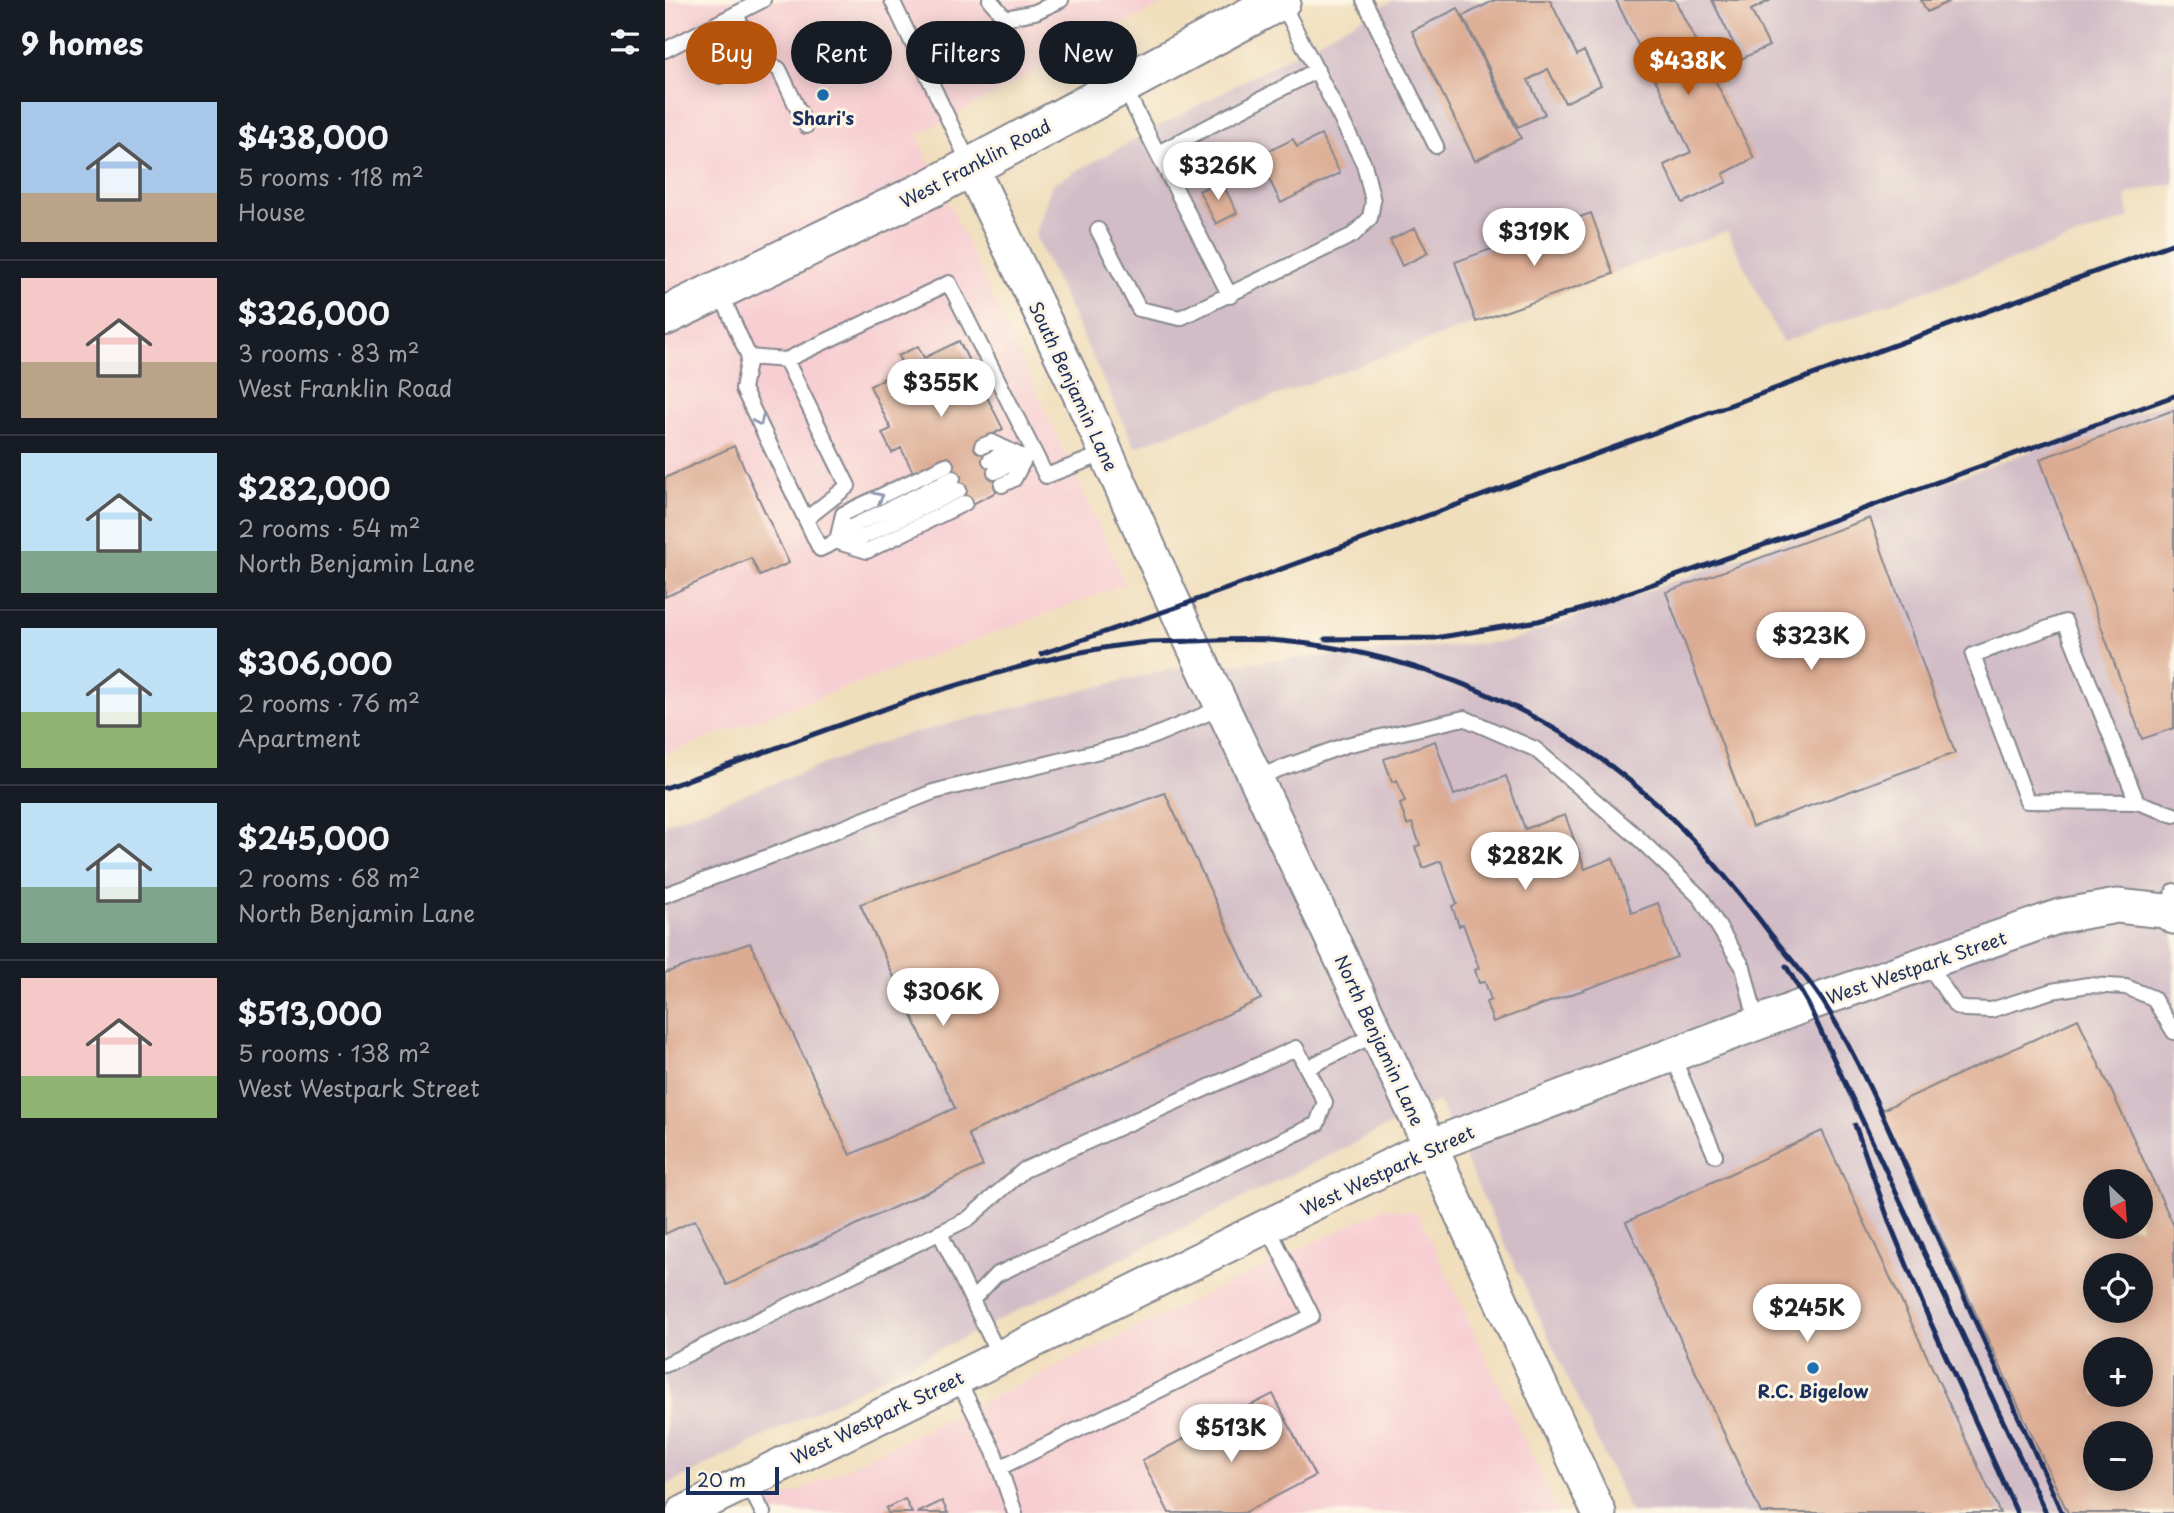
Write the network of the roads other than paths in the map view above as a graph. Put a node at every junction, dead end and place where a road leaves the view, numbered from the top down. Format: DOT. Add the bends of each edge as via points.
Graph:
graph roads {
  1 [pos="763,0"];
  2 [pos="892,0"];
  3 [pos="990,0"];
  4 [pos="1061,0"];
  5 [pos="1280,0"];
  6 [pos="1364,0"];
  7 [pos="736,14"];
  8 [pos="739,21"];
  9 [pos="665,50"];
  10 [pos="777,68"];
  11 [pos="1317,70"];
  12 [pos="1137,76"];
  13 [pos="1122,84"];
  14 [pos="806,126"];
  15 [pos="1436,146"];
  16 [pos="1158,153"];
  17 [pos="971,167"];
  18 [pos="1098,230"];
  19 [pos="718,289"];
  20 [pos="1230,296"];
  21 [pos="665,316"];
  22 [pos="749,357"];
  23 [pos="786,360"];
  24 [pos="982,446"];
  25 [pos="1106,453"];
  26 [pos="1030,455"];
  27 [pos="946,465"];
  28 [pos="806,519"];
  29 [pos="837,541"];
  30 [pos="1177,607"];
  31 [pos="1223,706"];
  32 [pos="1257,777"];
  33 [pos="2137,802"];
  34 [pos="2174,815"];
  35 [pos="665,895"];
  36 [pos="2171,906"];
  37 [pos="1927,963"];
  38 [pos="1757,1024"];
  39 [pos="2174,1031"];
  40 [pos="1376,1034"];
  41 [pos="1672,1055"];
  42 [pos="1307,1068"];
  43 [pos="1430,1146"];
  44 [pos="1715,1155"];
  45 [pos="1267,1225"];
  46 [pos="940,1233"];
  47 [pos="972,1300"];
  48 [pos="1000,1357"];
  49 [pos="665,1365"];
  50 [pos="957,1378"];
  51 [pos="999,1468"];
  52 [pos="747,1482"];
  53 [pos="683,1513"];
  54 [pos="763,1513"];
  55 [pos="1015,1513"];
  56 [pos="1599,1513"];
  1 -- 7 [label="lane"];
  2 -- 17 [label="lane"];
  3 -- 4 [label="lane" via="1006,18"];
  5 -- 11 [label="lane"];
  5 -- 12 [label="main road, West Franklin Road"];
  6 -- 15 [label="lane"];
  7 -- 8 [label="lane"];
  7 -- 9 [label="lane"];
  10 -- 14 [label="lane"];
  11 -- 16 [label="lane"];
  11 -- 20 [label="lane" via="1364,164 1373,201 1370,218 1353,235"];
  13 -- 16 [label="lane"];
  13 -- 17 [label="main road, West Franklin Road"];
  16 -- 20 [label="lane"];
  17 -- 19 [label="main road, West Franklin Road"];
  17 -- 25 [label="street, South Benjamin Lane"];
  18 -- 20 [label="lane" via="1139,309 1180,318"];
  19 -- 21 [label="main road, West Franklin Road"];
  19 -- 22 [label="lane"];
  22 -- 23 [label="lane"];
  22 -- 28 [label="lane, one-way" via="743,389"];
  23 -- 26 [label="lane" via="949,283"];
  23 -- 28 [label="lane" via="848,486"];
  24 -- 26 [label="lane" via="992,442"];
  25 -- 26 [label="lane" via="1047,476"];
  25 -- 30 [label="street, South Benjamin Lane"];
  26 -- 26 [label="lane" via="1014,479 996,473 997,457"];
  29 -- 27 [label="lane, one-way" via="843,514"];
  28 -- 29 [label="lane" via="820,549"];
  29 -- 29 [label="lane" via="851,527 959,490 867,551"];
  30 -- 31 [label="street, North Benjamin Lane"];
  31 -- 32 [label="street, North Benjamin Lane"];
  31 -- 35 [label="lane" via="1144,740 933,792"];
  32 -- 38 [label="lane" via="1346,745 1464,718 1535,749 1701,898 1743,967"];
  32 -- 40 [label="street, North Benjamin Lane"];
  33 -- 33 [label="lane" via="2027,801 1973,655 2065,622"];
  33 -- 34 [label="lane"];
  36 -- 37 [label="street, West Westpark Street" via="2117,906 2060,916"];
  37 -- 38 [label="street, West Westpark Street"];
  37 -- 39 [label="lane" via="1956,1006 1965,1009 1991,1010 2088,985 2126,986 2153,998"];
  38 -- 41 [label="street, West Westpark Street"];
  40 -- 42 [label="lane"];
  40 -- 43 [label="street, North Benjamin Lane"];
  41 -- 43 [label="street, West Westpark Street"];
  41 -- 44 [label="lane"];
  42 -- 46 [label="lane" via="1296,1048 1024,1170 968,1219"];
  42 -- 47 [label="lane" via="1325,1102 1317,1124 996,1275"];
  43 -- 45 [label="street, West Westpark Street"];
  43 -- 56 [label="street, North Benjamin Lane"];
  45 -- 48 [label="street, West Westpark Street"];
  45 -- 51 [label="lane" via="1312,1316"];
  46 -- 47 [label="lane"];
  46 -- 49 [label="lane"];
  47 -- 48 [label="lane"];
  48 -- 50 [label="street, West Westpark Street"];
  50 -- 51 [label="lane"];
  50 -- 52 [label="street, West Westpark Street"];
  51 -- 55 [label="lane"];
  52 -- 53 [label="street, West Westpark Street"];
  52 -- 54 [label="lane"];
}
